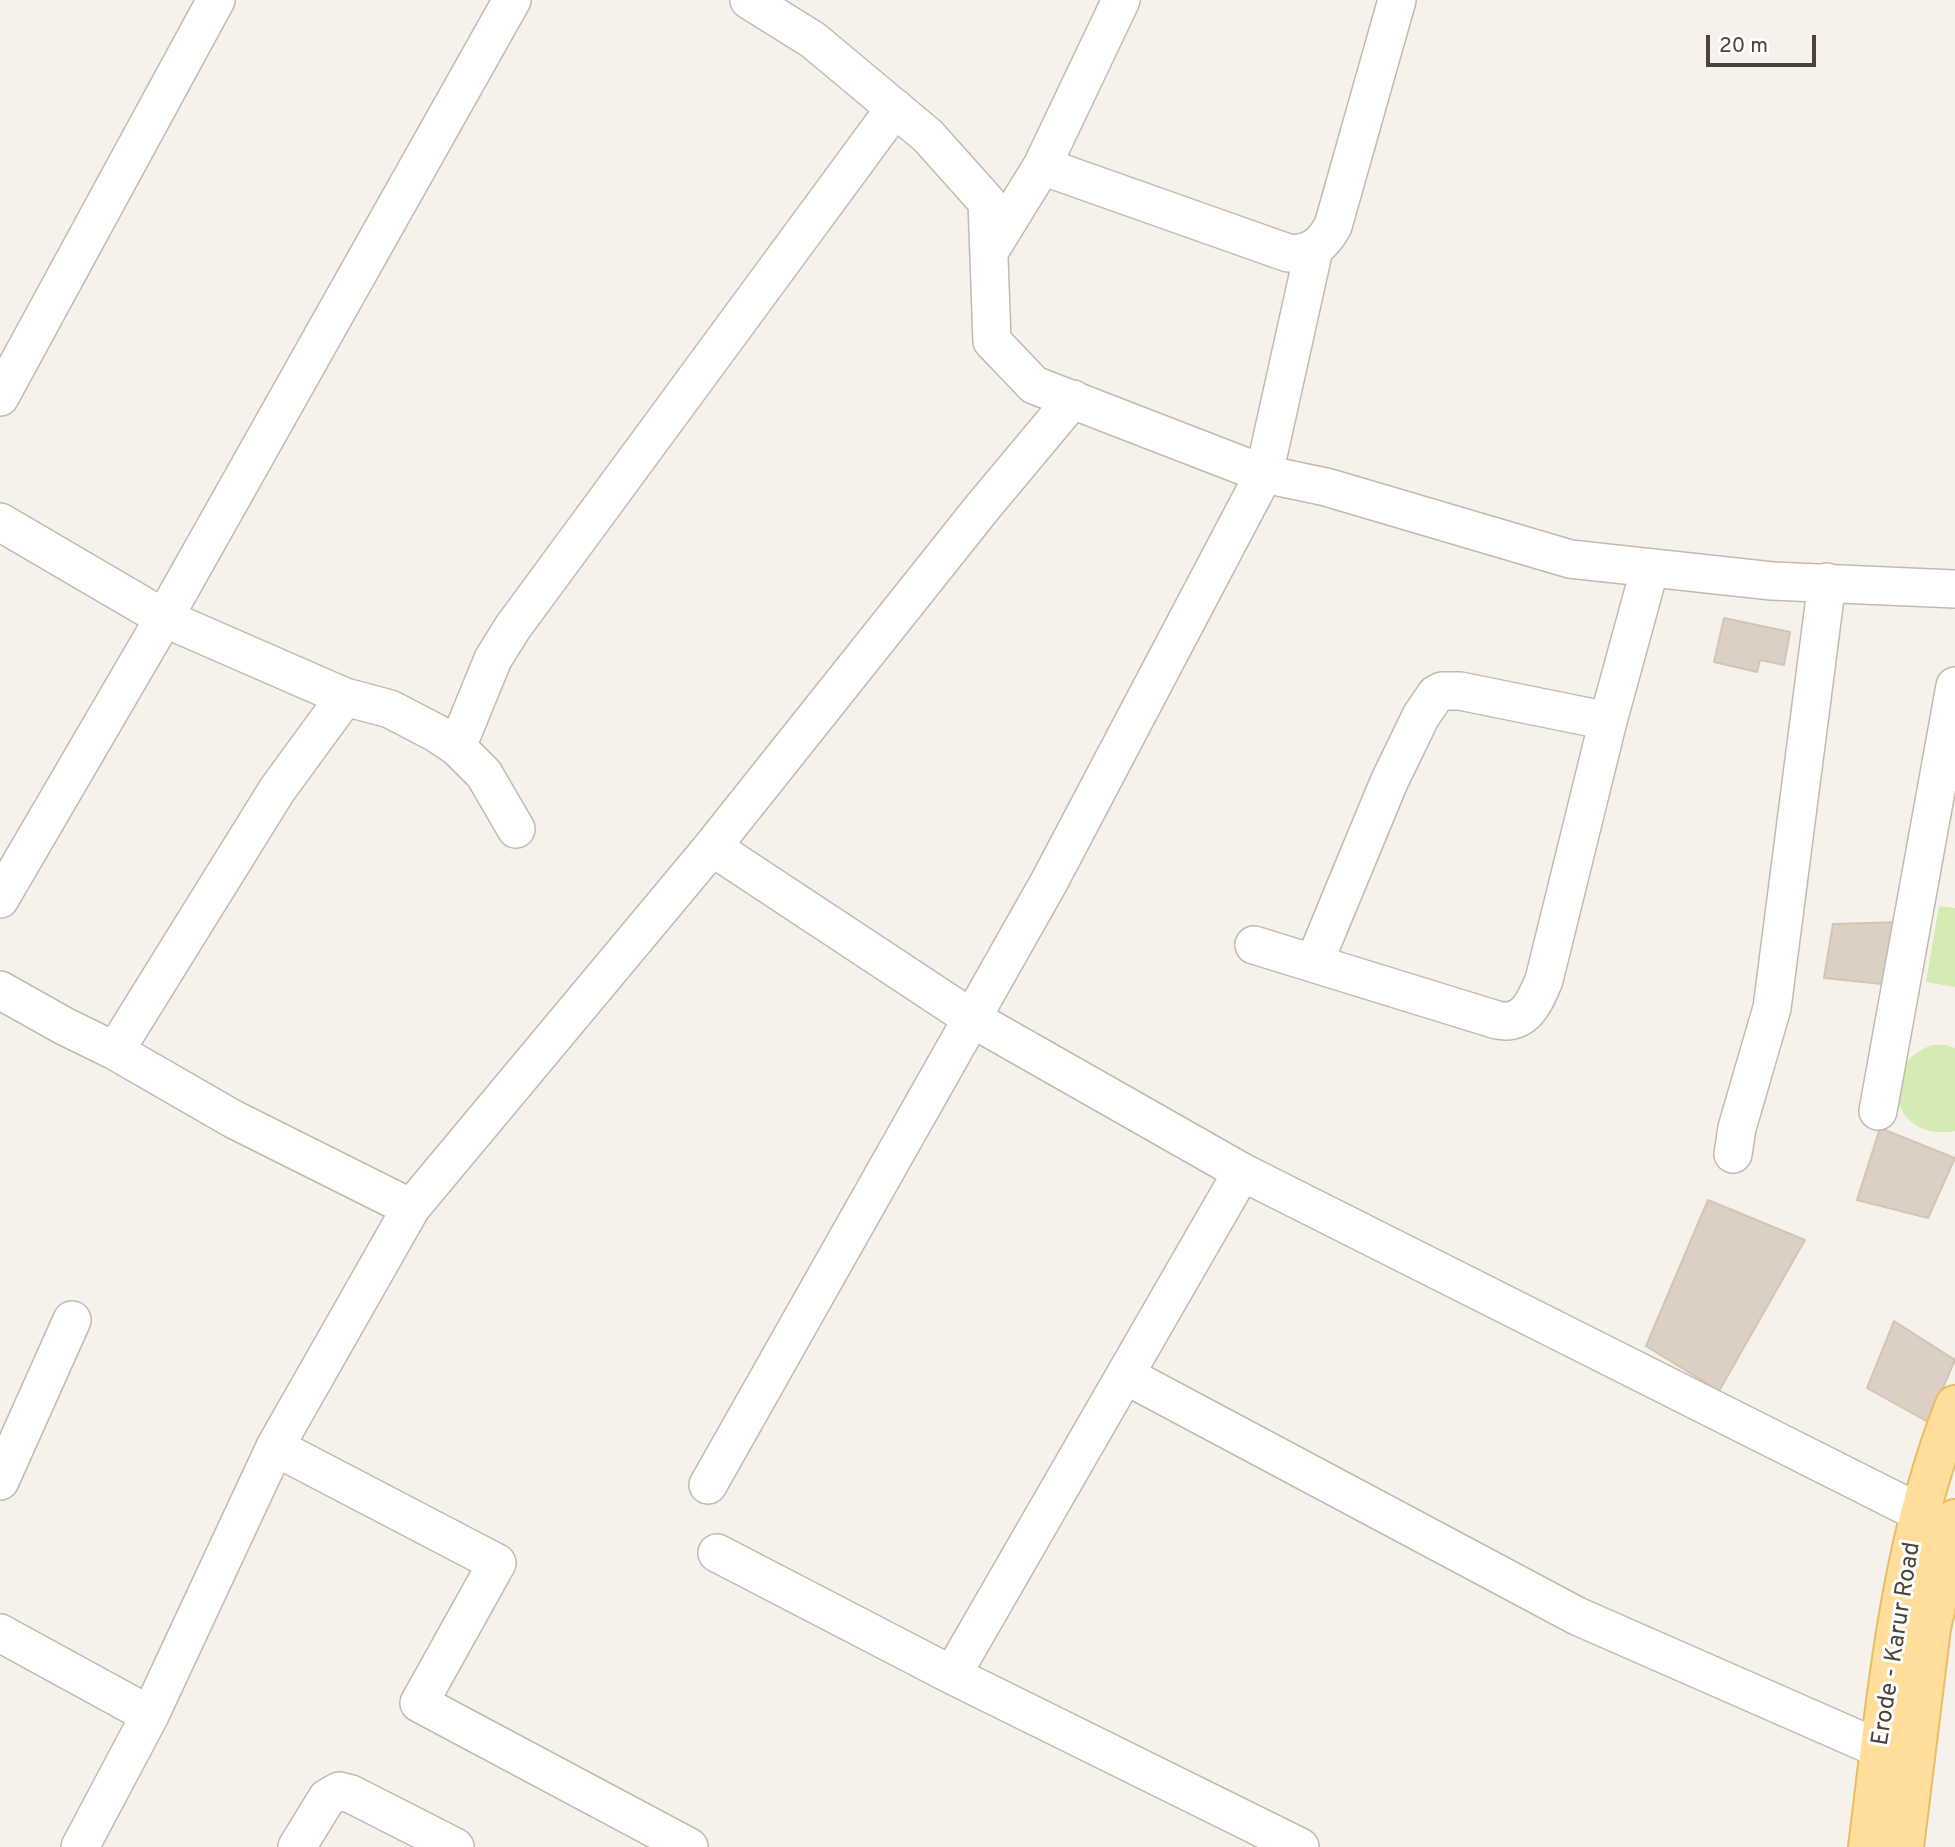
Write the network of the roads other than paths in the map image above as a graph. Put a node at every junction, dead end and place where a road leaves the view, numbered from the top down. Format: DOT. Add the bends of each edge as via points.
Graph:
graph roads {
  1 [pos="216,0"];
  2 [pos="512,0"];
  3 [pos="749,0"];
  4 [pos="1121,0"];
  5 [pos="1397,0"];
  6 [pos="895,108"];
  7 [pos="1042,166"];
  8 [pos="1314,249"];
  9 [pos="989,252"];
  10 [pos="0,397"];
  11 [pos="1073,399"];
  12 [pos="1264,474"];
  13 [pos="0,522"];
  14 [pos="1650,568"];
  15 [pos="1827,582"];
  16 [pos="1955,589"];
  17 [pos="164,618"];
  18 [pos="1955,686"];
  19 [pos="345,696"];
  20 [pos="1608,721"];
  21 [pos="457,747"];
  22 [pos="516,829"];
  23 [pos="712,847"];
  24 [pos="0,899"];
  25 [pos="1254,945"];
  26 [pos="1314,963"];
  27 [pos="0,990"];
  28 [pos="971,1018"];
  29 [pos="115,1051"];
  30 [pos="1878,1111"];
  31 [pos="1733,1154"];
  32 [pos="1242,1172"];
  33 [pos="411,1208"];
  34 [pos="72,1320"];
  35 [pos="1125,1375"];
  36 [pos="1955,1405"];
  37 [pos="275,1447"];
  38 [pos="0,1481"];
  39 [pos="708,1485"];
  40 [pos="1937,1516"];
  41 [pos="717,1553"];
  42 [pos="0,1633"];
  43 [pos="952,1675"];
  44 [pos="150,1715"];
  45 [pos="1880,1749"];
  46 [pos="80,1847"];
  47 [pos="297,1847"];
  48 [pos="455,1847"];
  49 [pos="690,1847"];
  50 [pos="1300,1847"];
  51 [pos="1868,1847"];
  52 [pos="1904,1847"];
  1 -- 10 [label="street"];
  2 -- 17 [label="street"];
  3 -- 6 [label="street" via="813,40"];
  4 -- 7 [label="street"];
  5 -- 8 [label="street" via="1333,226"];
  6 -- 9 [label="street" via="928,136 987,202"];
  6 -- 21 [label="street" via="513,627 493,659"];
  7 -- 8 [label="street" via="1288,253"];
  7 -- 9 [label="street"];
  8 -- 12 [label="street"];
  9 -- 11 [label="street" via="992,341 1034,385"];
  11 -- 12 [label="street"];
  11 -- 23 [label="street"];
  12 -- 14 [label="street" via="1326,486 1570,559"];
  12 -- 28 [label="street" via="1049,882"];
  13 -- 17 [label="street"];
  14 -- 15 [label="street"];
  14 -- 20 [label="street"];
  15 -- 16 [label="street"];
  15 -- 31 [label="street" via="1772,1008"];
  17 -- 19 [label="street"];
  17 -- 24 [label="street"];
  18 -- 30 [label="street"];
  19 -- 21 [label="street" via="390,709"];
  19 -- 29 [label="street" via="277,790"];
  20 -- 26 [label="street" via="1460,691 1436,694 1389,782"];
  20 -- 26 [label="street" via="1544,980 1520,1019 1497,1020"];
  21 -- 22 [label="street" via="484,774"];
  23 -- 28 [label="street"];
  23 -- 33 [label="street"];
  25 -- 26 [label="street"];
  27 -- 29 [label="street"];
  28 -- 32 [label="street"];
  28 -- 39 [label="street"];
  29 -- 33 [label="street" via="233,1119"];
  32 -- 35 [label="street"];
  32 -- 40 [label="street"];
  33 -- 37 [label="street"];
  34 -- 38 [label="street"];
  35 -- 43 [label="street"];
  35 -- 45 [label="street" via="1577,1616"];
  36 -- 40 [label="main road, Erode - Karur Road" via="1942,1437"];
  37 -- 44 [label="street"];
  37 -- 49 [label="street" via="498,1563 419,1703"];
  40 -- 45 [label="main road, Erode - Karur Road" via="1895,1625"];
  40 -- 52 [label="main road, Erode - Karur Road" via="1931,1628"];
  41 -- 43 [label="street"];
  42 -- 44 [label="street"];
  43 -- 50 [label="street"];
  44 -- 46 [label="street"];
  45 -- 51 [label="main road, Erode - Karur Road"];
  47 -- 48 [label="street" via="327,1798 339,1791"];
}
